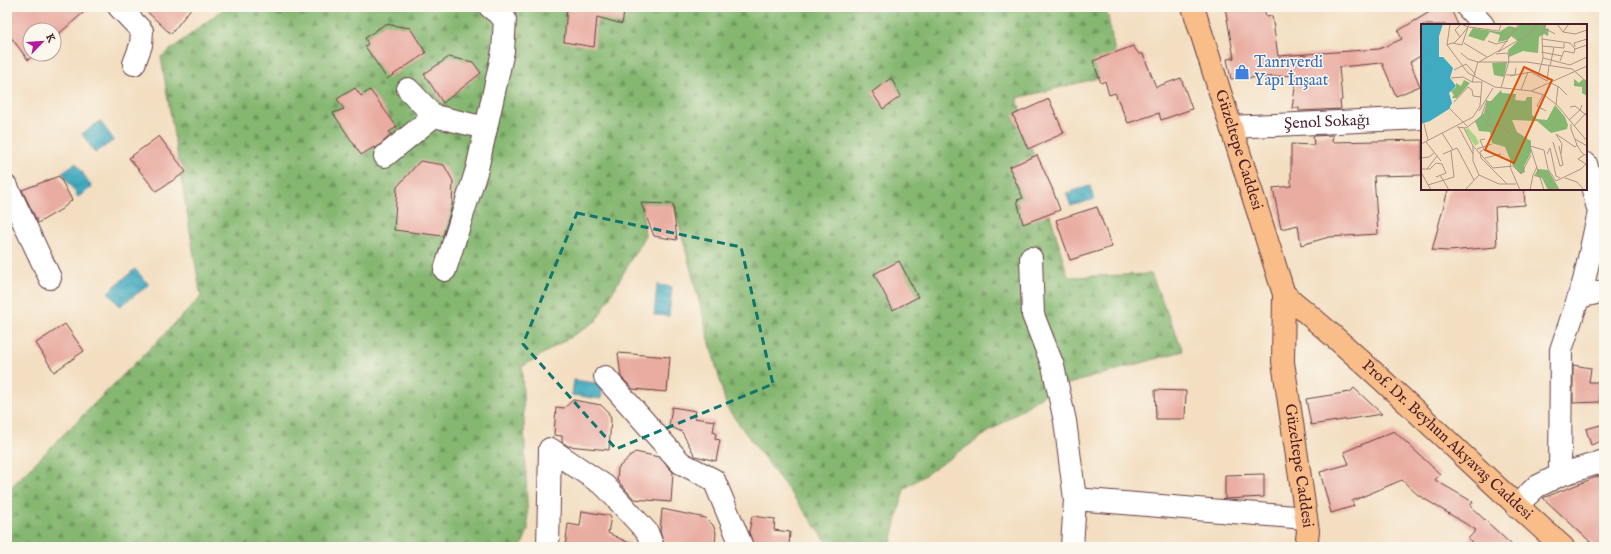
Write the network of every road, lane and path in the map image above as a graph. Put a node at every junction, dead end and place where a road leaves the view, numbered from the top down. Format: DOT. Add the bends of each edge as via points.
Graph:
graph roads {
  1 [pos="119,7"];
  2 [pos="490,7"];
  3 [pos="1193,7"];
  4 [pos="1468,7"];
  5 [pos="1482,24"];
  6 [pos="134,64"];
  7 [pos="408,89"];
  8 [pos="434,116"];
  9 [pos="1421,118"];
  10 [pos="1231,127"];
  11 [pos="486,128"];
  12 [pos="385,156"];
  13 [pos="1587,168"];
  14 [pos="7,187"];
  15 [pos="1031,258"];
  16 [pos="445,270"];
  17 [pos="50,278"];
  18 [pos="1604,291"];
  19 [pos="1284,294"];
  20 [pos="1579,297"];
  21 [pos="605,377"];
  22 [pos="1604,461"];
  23 [pos="1560,475"];
  24 [pos="1075,499"];
  25 [pos="1516,506"];
  26 [pos="1306,518"];
  27 [pos="1562,546"];
  28 [pos="548,547"];
  29 [pos="653,547"];
  30 [pos="742,547"];
  31 [pos="1072,547"];
  32 [pos="1306,547"];
  1 -- 6 [label="street" via="142,31 141,45"];
  2 -- 11 [label="street" via="505,19 503,51"];
  3 -- 10 [label="main road, Güzeltepe Caddesi"];
  4 -- 5 [label="street"];
  7 -- 8 [label="street"];
  8 -- 11 [label="street"];
  8 -- 12 [label="street"];
  9 -- 10 [label="street, Şenol Sokağı"];
  10 -- 19 [label="main road, Güzeltepe Caddesi"];
  11 -- 16 [label="street" via="477,169"];
  13 -- 20 [label="street" via="1599,212"];
  14 -- 17 [label="street"];
  15 -- 24 [label="street" via="1033,315 1053,366 1065,421"];
  18 -- 20 [label="street"];
  19 -- 25 [label="main road, Prof. Dr. Beyhun Akyavaş Caddesi" via="1331,333"];
  19 -- 26 [label="main road, Güzeltepe Caddesi" via="1283,362"];
  20 -- 23 [label="street" via="1561,350"];
  21 -- 30 [label="street" via="681,463 714,480"];
  22 -- 23 [label="street"];
  23 -- 25 [label="street" via="1536,487"];
  24 -- 26 [label="street"];
  24 -- 31 [label="street"];
  25 -- 27 [label="main road, Prof. Dr. Beyhun Akyavaş Caddesi"];
  26 -- 32 [label="main road, Güzeltepe Caddesi"];
  28 -- 29 [label="street" via="550,449 605,486 647,532"];
}
